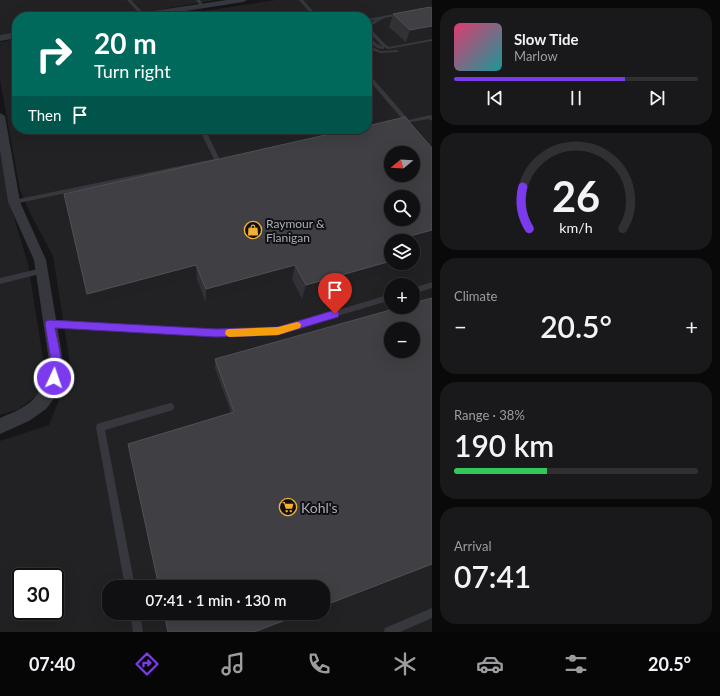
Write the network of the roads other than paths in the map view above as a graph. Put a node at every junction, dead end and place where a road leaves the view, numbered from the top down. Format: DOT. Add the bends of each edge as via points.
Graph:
graph roads {
  1 [pos="129,0"];
  2 [pos="243,0"];
  3 [pos="301,0"];
  4 [pos="200,3"];
  5 [pos="140,12"];
  6 [pos="161,12"];
  7 [pos="312,12"];
  8 [pos="403,14"];
  9 [pos="382,18"];
  10 [pos="372,19"];
  11 [pos="372,23"];
  12 [pos="12,36"];
  13 [pos="0,38"];
  14 [pos="372,40"];
  15 [pos="432,40"];
  16 [pos="432,45"];
  17 [pos="372,48"];
  18 [pos="372,81"];
  19 [pos="0,116"];
  20 [pos="432,119"];
  21 [pos="407,121"];
  22 [pos="393,124"];
  23 [pos="204,134"];
  24 [pos="224,158"];
  25 [pos="217,160"];
  26 [pos="14,202"];
  27 [pos="42,271"];
  28 [pos="0,281"];
  29 [pos="432,285"];
  30 [pos="420,289"];
  31 [pos="384,299"];
  32 [pos="50,324"];
  33 [pos="170,407"];
  34 [pos="0,426"];
  35 [pos="129,580"];
  36 [pos="432,613"];
  37 [pos="136,620"];
  38 [pos="138,632"];
  39 [pos="389,632"];
  1 -- 5 [label="lane"];
  2 -- 4 [label="street"];
  3 -- 7 [label="lane"];
  4 -- 6 [label="street"];
  8 -- 9 [label="lane"];
  9 -- 10 [label="lane"];
  9 -- 11 [label="lane"];
  12 -- 13 [label="street"];
  14 -- 15 [label="lane" via="381,48 388,48"];
  16 -- 17 [label="lane" via="388,53"];
  18 -- 21 [label="lane"];
  19 -- 26 [label="street"];
  20 -- 21 [label="lane" via="430,117"];
  21 -- 22 [label="lane"];
  23 -- 25 [label="lane"];
  24 -- 25 [label="lane"];
  25 -- 26 [label="lane"];
  26 -- 27 [label="street" via="40,260"];
  27 -- 28 [label="lane"];
  27 -- 32 [label="street"];
  29 -- 30 [label="lane"];
  31 -- 32 [label="lane" via="278,331 216,333"];
  32 -- 34 [label="street" via="56,361 54,378 47,395 34,411"];
  33 -- 35 [label="lane" via="100,428"];
  36 -- 39 [label="lane"];
  37 -- 38 [label="lane"];
}
